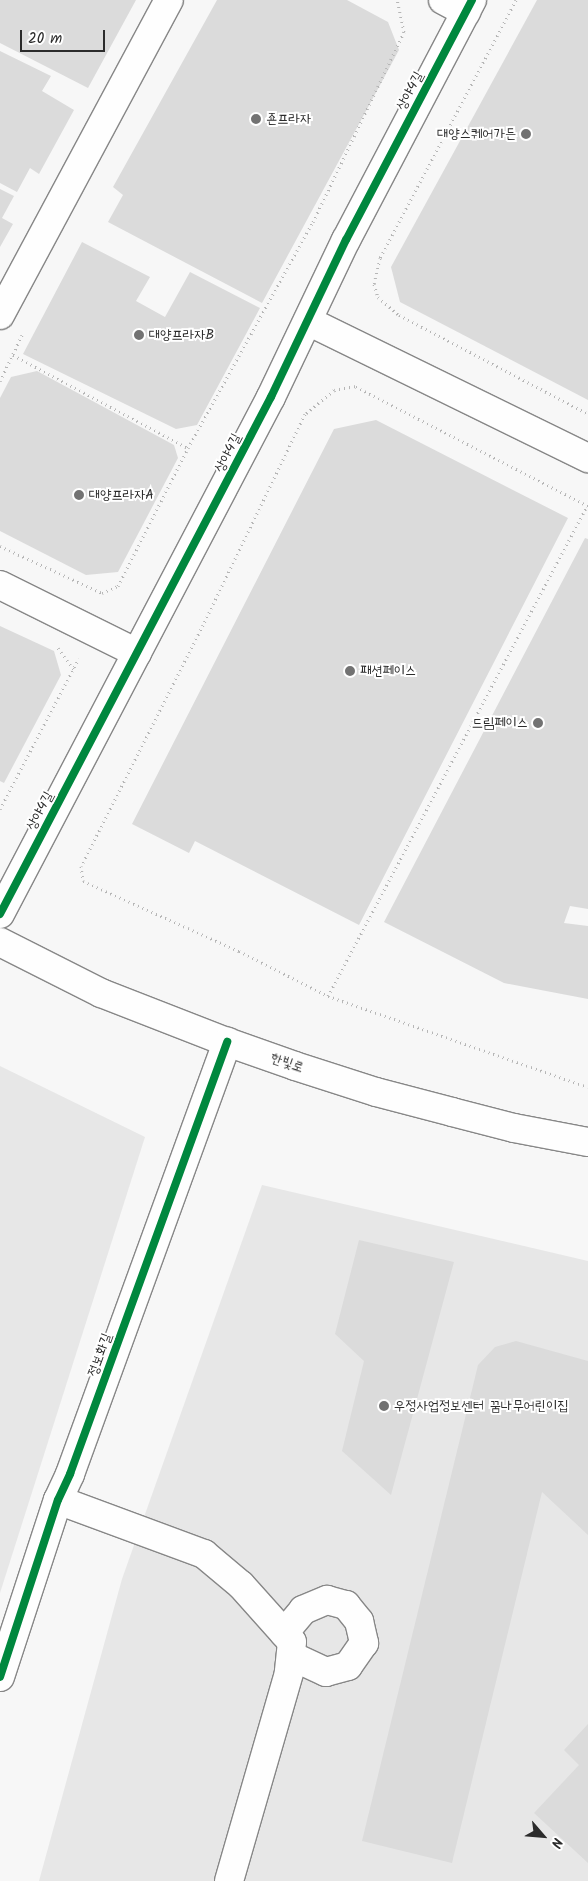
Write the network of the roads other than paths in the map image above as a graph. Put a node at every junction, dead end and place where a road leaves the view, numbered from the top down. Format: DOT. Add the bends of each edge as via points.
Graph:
graph roads {
  1 [pos="169,0"];
  2 [pos="460,4"];
  3 [pos="0,316"];
  4 [pos="308,321"];
  5 [pos="588,458"];
  6 [pos="0,585"];
  7 [pos="138,653"];
  8 [pos="0,914"];
  9 [pos="0,942"];
  10 [pos="227,1042"];
  11 [pos="588,1142"];
  12 [pos="58,1500"];
  13 [pos="0,1677"];
  14 [pos="229,1881"];
  1 -- 3 [label="street"];
  2 -- 4 [label="street, 상야4길"];
  4 -- 5 [label="street"];
  4 -- 7 [label="street, 상야4길"];
  6 -- 7 [label="street"];
  7 -- 8 [label="street, 상야4길"];
  9 -- 10 [label="street, 한빛로" via="101,993"];
  10 -- 11 [label="street, 한빛로" via="386,1094 514,1128"];
  10 -- 12 [label="street, 정보화길"];
  12 -- 13 [label="street, 정보화길"];
  12 -- 14 [label="street" via="204,1554 241,1585 288,1644 289,1673"];
}
